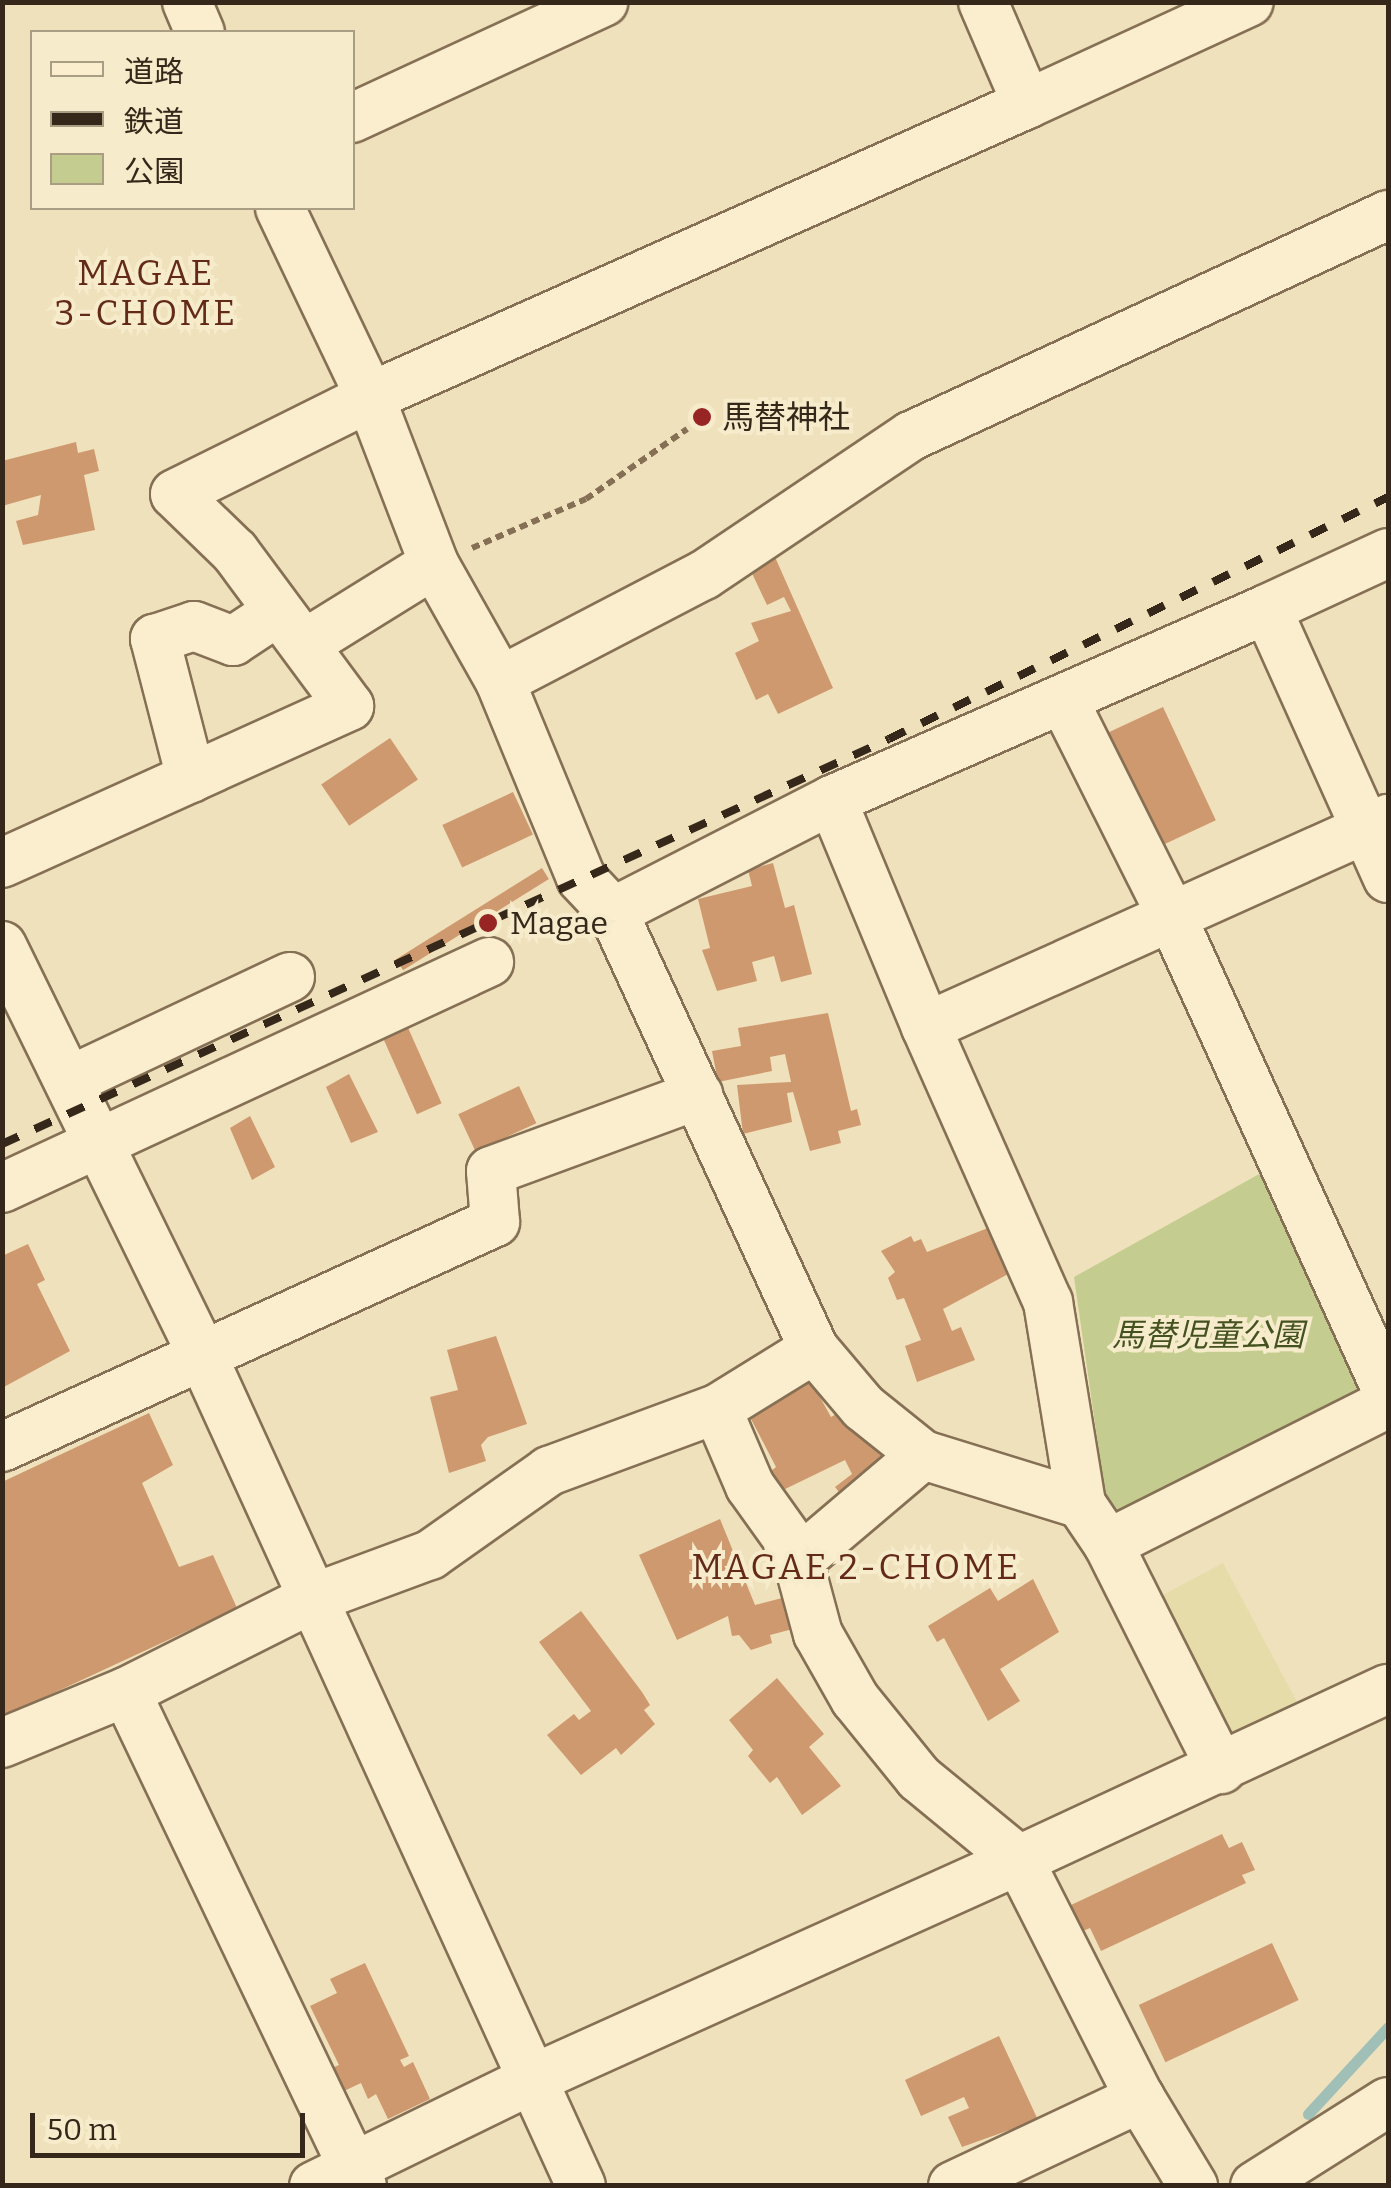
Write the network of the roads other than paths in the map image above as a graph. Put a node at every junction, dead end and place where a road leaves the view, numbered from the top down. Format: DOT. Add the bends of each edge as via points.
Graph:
graph roads {
  1 [pos="187,2"];
  2 [pos="603,2"];
  3 [pos="983,2"];
  4 [pos="1249,2"];
  5 [pos="199,30"];
  6 [pos="1027,104"];
  7 [pos="355,117"];
  8 [pos="281,210"];
  9 [pos="1388,216"];
  10 [pos="370,397"];
  11 [pos="1388,553"];
  12 [pos="434,564"];
  13 [pos="1267,609"];
  14 [pos="293,627"];
  15 [pos="500,681"];
  16 [pos="1065,704"];
  17 [pos="191,778"];
  18 [pos="832,800"];
  19 [pos="1377,824"];
  20 [pos="2,863"];
  21 [pos="1388,878"];
  22 [pos="613,912"];
  23 [pos="1171,915"];
  24 [pos="2,946"];
  25 [pos="489,962"];
  26 [pos="290,977"];
  27 [pos="926,1027"];
  28 [pos="70,1080"];
  29 [pos="698,1095"];
  30 [pos="96,1144"];
  31 [pos="2,1188"];
  32 [pos="814,1349"];
  33 [pos="202,1355"];
  34 [pos="1388,1393"];
  35 [pos="1388,1403"];
  36 [pos="717,1409"];
  37 [pos="2,1447"];
  38 [pos="924,1454"];
  39 [pos="1081,1504"];
  40 [pos="1108,1544"];
  41 [pos="798,1561"];
  42 [pos="311,1599"];
  43 [pos="1388,1690"];
  44 [pos="126,1692"];
  45 [pos="2,1743"];
  46 [pos="1221,1768"];
  47 [pos="1018,1860"];
  48 [pos="533,2079"];
  49 [pos="1140,2098"];
  50 [pos="1388,2102"];
  51 [pos="343,2179"];
  52 [pos="581,2186"];
  53 [pos="953,2186"];
  54 [pos="1193,2186"];
  55 [pos="1255,2186"];
  1 -- 5 [label="street"];
  2 -- 7 [label="street"];
  3 -- 6 [label="street"];
  4 -- 6 [label="street"];
  6 -- 10 [label="street"];
  8 -- 10 [label="street"];
  9 -- 15 [label="street" via="911,436 704,575"];
  10 -- 12 [label="street"];
  10 -- 14 [label="street" via="175,494 235,552"];
  11 -- 13 [label="street"];
  12 -- 14 [label="street"];
  12 -- 15 [label="street"];
  13 -- 16 [label="street"];
  13 -- 19 [label="street"];
  14 -- 17 [label="street" via="350,706"];
  14 -- 17 [label="street" via="233,642 194,626 154,639"];
  15 -- 22 [label="street" via="581,878"];
  16 -- 18 [label="street"];
  16 -- 23 [label="street"];
  17 -- 20 [label="street"];
  18 -- 22 [label="street"];
  18 -- 27 [label="street"];
  19 -- 21 [label="street"];
  19 -- 23 [label="street"];
  22 -- 29 [label="street"];
  23 -- 27 [label="street"];
  23 -- 34 [label="street"];
  24 -- 28 [label="street"];
  25 -- 30 [label="street"];
  26 -- 28 [label="street"];
  27 -- 39 [label="street" via="1048,1302"];
  28 -- 30 [label="street"];
  29 -- 32 [label="street"];
  29 -- 33 [label="street" via="491,1171 494,1222"];
  30 -- 31 [label="street"];
  30 -- 33 [label="street"];
  32 -- 36 [label="street"];
  32 -- 38 [label="street" via="863,1407"];
  33 -- 37 [label="street"];
  33 -- 42 [label="street"];
  35 -- 40 [label="street"];
  36 -- 41 [label="street" via="750,1486"];
  36 -- 42 [label="street" via="548,1471 430,1555"];
  38 -- 39 [label="street"];
  38 -- 41 [label="street"];
  39 -- 40 [label="street"];
  40 -- 46 [label="street"];
  41 -- 47 [label="street" via="818,1634 855,1698 919,1778"];
  42 -- 44 [label="street"];
  42 -- 48 [label="street"];
  43 -- 46 [label="street"];
  44 -- 45 [label="street"];
  44 -- 51 [label="street"];
  46 -- 47 [label="street"];
  47 -- 48 [label="street"];
  47 -- 49 [label="street"];
  48 -- 51 [label="street"];
  48 -- 52 [label="street"];
  49 -- 53 [label="street"];
  49 -- 54 [label="street"];
  50 -- 55 [label="street"];
}
